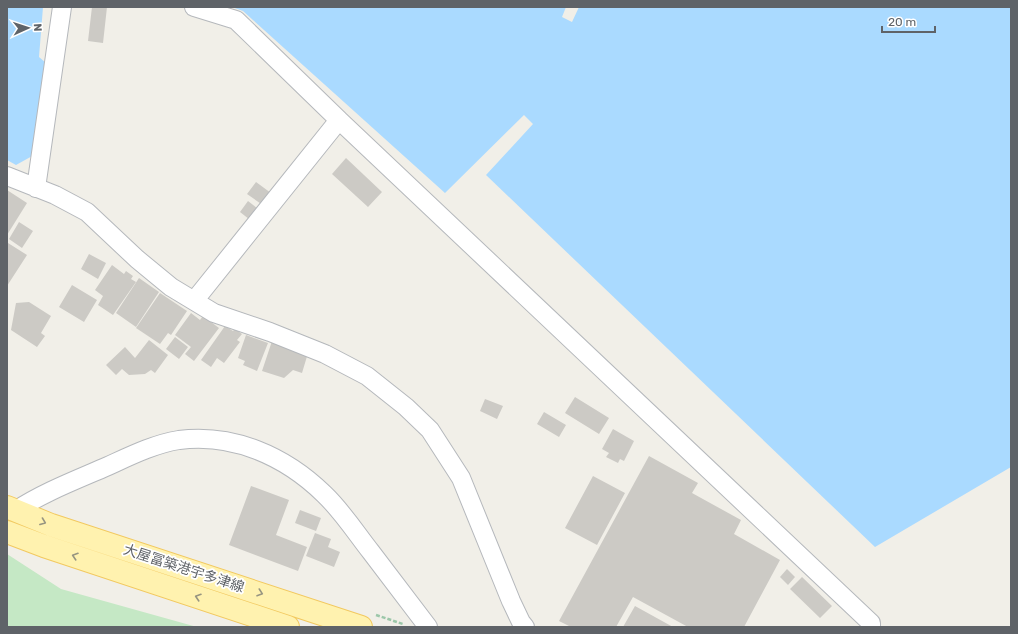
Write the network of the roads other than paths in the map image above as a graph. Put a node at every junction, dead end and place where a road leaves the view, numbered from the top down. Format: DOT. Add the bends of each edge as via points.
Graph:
graph roads {
  1 [pos="62,7"];
  2 [pos="194,7"];
  3 [pos="339,120"];
  4 [pos="7,176"];
  5 [pos="36,188"];
  6 [pos="194,301"];
  7 [pos="10,515"];
  8 [pos="7,532"];
  9 [pos="225,582"];
  10 [pos="219,604"];
  11 [pos="288,627"];
  12 [pos="361,627"];
  13 [pos="428,627"];
  14 [pos="525,627"];
  15 [pos="871,627"];
  1 -- 5 [label="street"];
  2 -- 3 [label="street" via="236,20"];
  3 -- 6 [label="street"];
  3 -- 15 [label="street" via="871,623"];
  4 -- 5 [label="street"];
  5 -- 6 [label="street" via="87,212 137,259 171,287"];
  6 -- 14 [label="street" via="214,313 325,354 367,376 430,430 461,478 505,586"];
  7 -- 9 [label="main road, 大屋冨築港宇多津線, one-way" via="51,525"];
  7 -- 13 [label="street" via="34,498 148,448 178,440 205,438 234,442 268,454 296,470 324,494"];
  10 -- 8 [label="main road, 大屋冨築港宇多津線, one-way"];
  9 -- 10 [label="street"];
  9 -- 12 [label="main road, 大屋冨築港宇多津線, one-way"];
  10 -- 11 [label="main road, 大屋冨築港宇多津線"];
}
